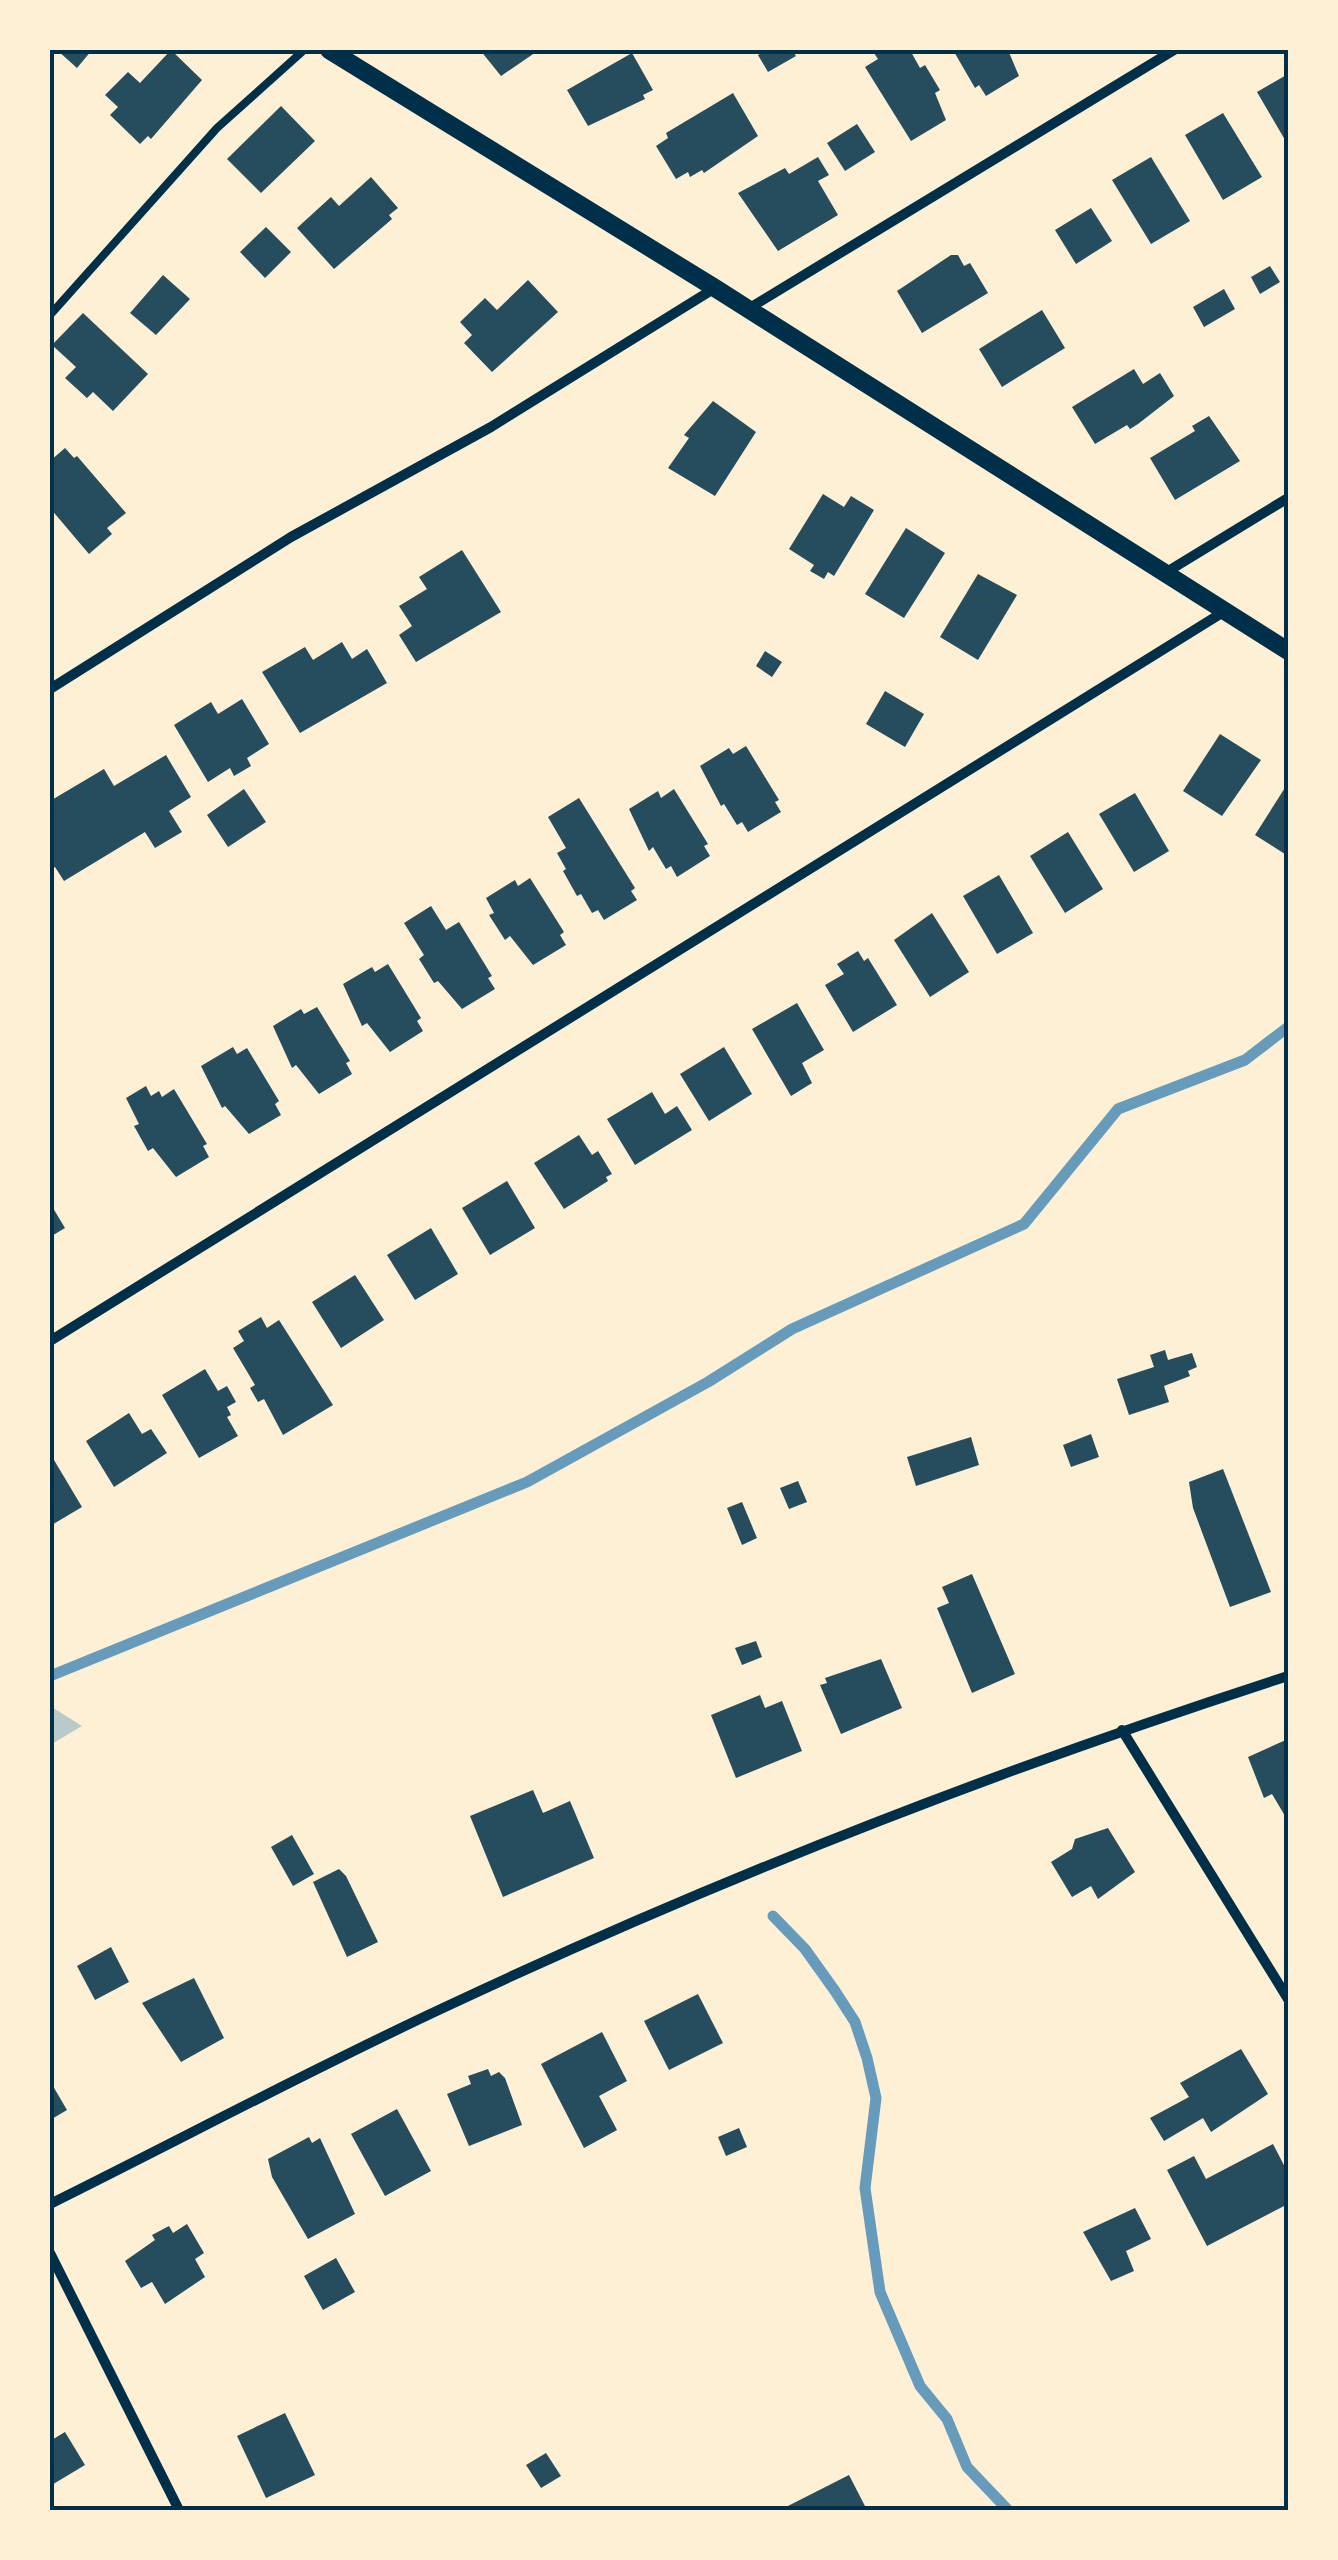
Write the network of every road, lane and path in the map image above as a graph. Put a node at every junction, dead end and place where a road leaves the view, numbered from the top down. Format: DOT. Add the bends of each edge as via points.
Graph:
graph roads {
  1 [pos="304,50"];
  2 [pos="1174,50"];
  3 [pos="335,51"];
  4 [pos="715,288"];
  5 [pos="747,310"];
  6 [pos="50,316"];
  7 [pos="1288,498"];
  8 [pos="1164,574"];
  9 [pos="1227,610"];
  10 [pos="1288,651"];
  11 [pos="50,689"];
  12 [pos="50,1341"];
  13 [pos="1288,1676"];
  14 [pos="1122,1730"];
  15 [pos="1288,1998"];
  16 [pos="50,2204"];
  17 [pos="50,2253"];
  18 [pos="179,2510"];
  1 -- 6 [label="lane" via="217,128"];
  2 -- 5 [label="street"];
  3 -- 4 [label="street"];
  4 -- 5 [label="street"];
  4 -- 11 [label="street" via="491,427 291,537"];
  5 -- 8 [label="street"];
  7 -- 8 [label="street"];
  8 -- 9 [label="street"];
  9 -- 10 [label="street"];
  9 -- 12 [label="street"];
  13 -- 14 [label="street"];
  14 -- 15 [label="street"];
  14 -- 16 [label="street" via="867,1824 442,2008"];
  17 -- 18 [label="street"];
}
